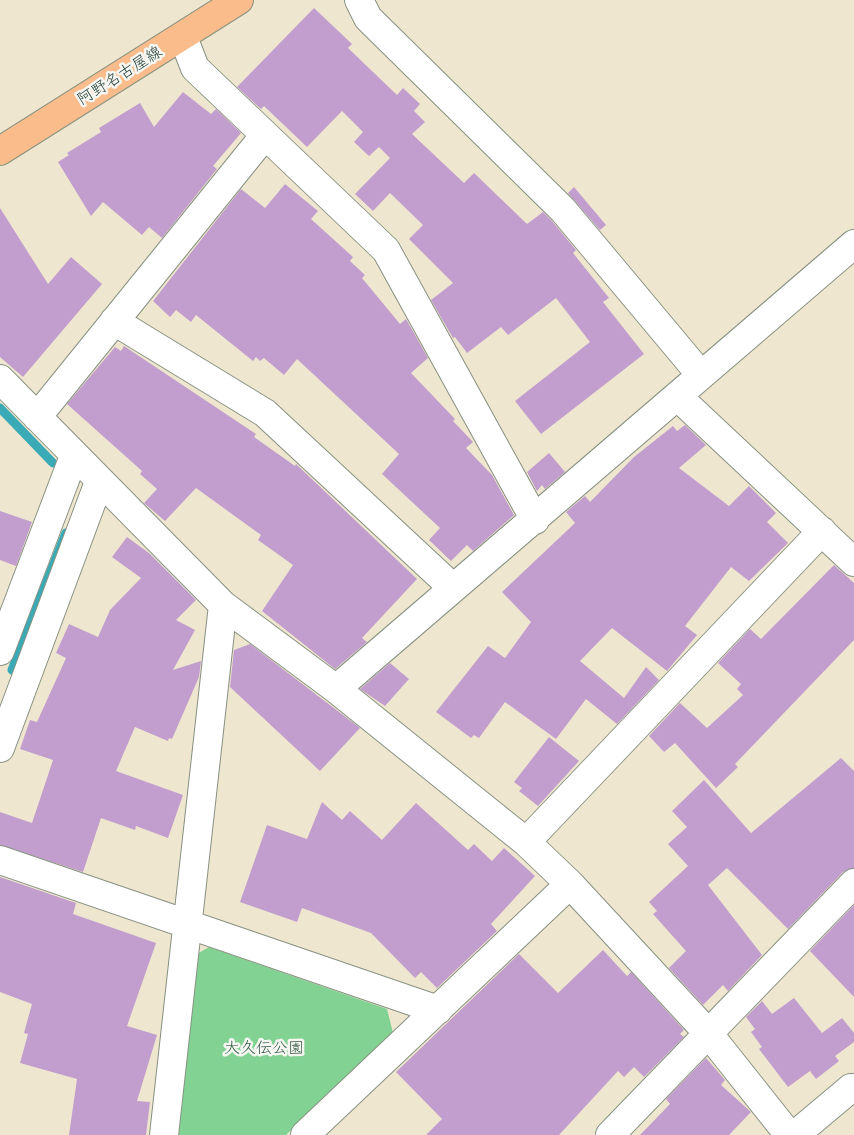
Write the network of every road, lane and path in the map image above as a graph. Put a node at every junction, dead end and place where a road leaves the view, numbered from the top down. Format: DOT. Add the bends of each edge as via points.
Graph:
graph roads {
  1 [pos="239,0"];
  2 [pos="359,0"];
  3 [pos="183,37"];
  4 [pos="265,135"];
  5 [pos="0,150"];
  6 [pos="854,244"];
  7 [pos="114,321"];
  8 [pos="701,375"];
  9 [pos="0,379"];
  10 [pos="677,396"];
  11 [pos="37,417"];
  12 [pos="74,456"];
  13 [pos="99,482"];
  14 [pos="535,520"];
  15 [pos="822,532"];
  16 [pos="854,562"];
  17 [pos="453,588"];
  18 [pos="223,605"];
  19 [pos="0,651"];
  20 [pos="336,689"];
  21 [pos="0,748"];
  22 [pos="526,842"];
  23 [pos="0,860"];
  24 [pos="854,882"];
  25 [pos="570,884"];
  26 [pos="188,923"];
  27 [pos="438,1010"];
  28 [pos="708,1033"];
  29 [pos="851,1088"];
  30 [pos="164,1135"];
  31 [pos="305,1135"];
  32 [pos="610,1135"];
  33 [pos="789,1135"];
  34 [pos="795,1135"];
  1 -- 3 [label="main road, 阿野名古屋線"];
  2 -- 8 [label="street" via="368,18 563,210"];
  3 -- 4 [label="street" via="195,68"];
  3 -- 5 [label="main road, 阿野名古屋線"];
  4 -- 7 [label="street"];
  4 -- 14 [label="street" via="386,250"];
  6 -- 8 [label="street"];
  7 -- 11 [label="street"];
  7 -- 17 [label="street" via="265,413"];
  8 -- 10 [label="street"];
  9 -- 11 [label="street"];
  10 -- 14 [label="street"];
  10 -- 15 [label="street"];
  11 -- 12 [label="street"];
  12 -- 13 [label="street"];
  12 -- 19 [label="street"];
  13 -- 18 [label="street"];
  13 -- 21 [label="street"];
  14 -- 17 [label="street"];
  15 -- 16 [label="street"];
  15 -- 22 [label="street"];
  17 -- 20 [label="street"];
  18 -- 20 [label="street"];
  18 -- 26 [label="street"];
  20 -- 22 [label="street"];
  22 -- 25 [label="street"];
  23 -- 26 [label="street"];
  24 -- 28 [label="street"];
  25 -- 27 [label="street"];
  25 -- 28 [label="street"];
  26 -- 27 [label="street"];
  26 -- 30 [label="street"];
  27 -- 31 [label="street"];
  28 -- 32 [label="street"];
  28 -- 33 [label="street"];
  29 -- 34 [label="street"];
}
